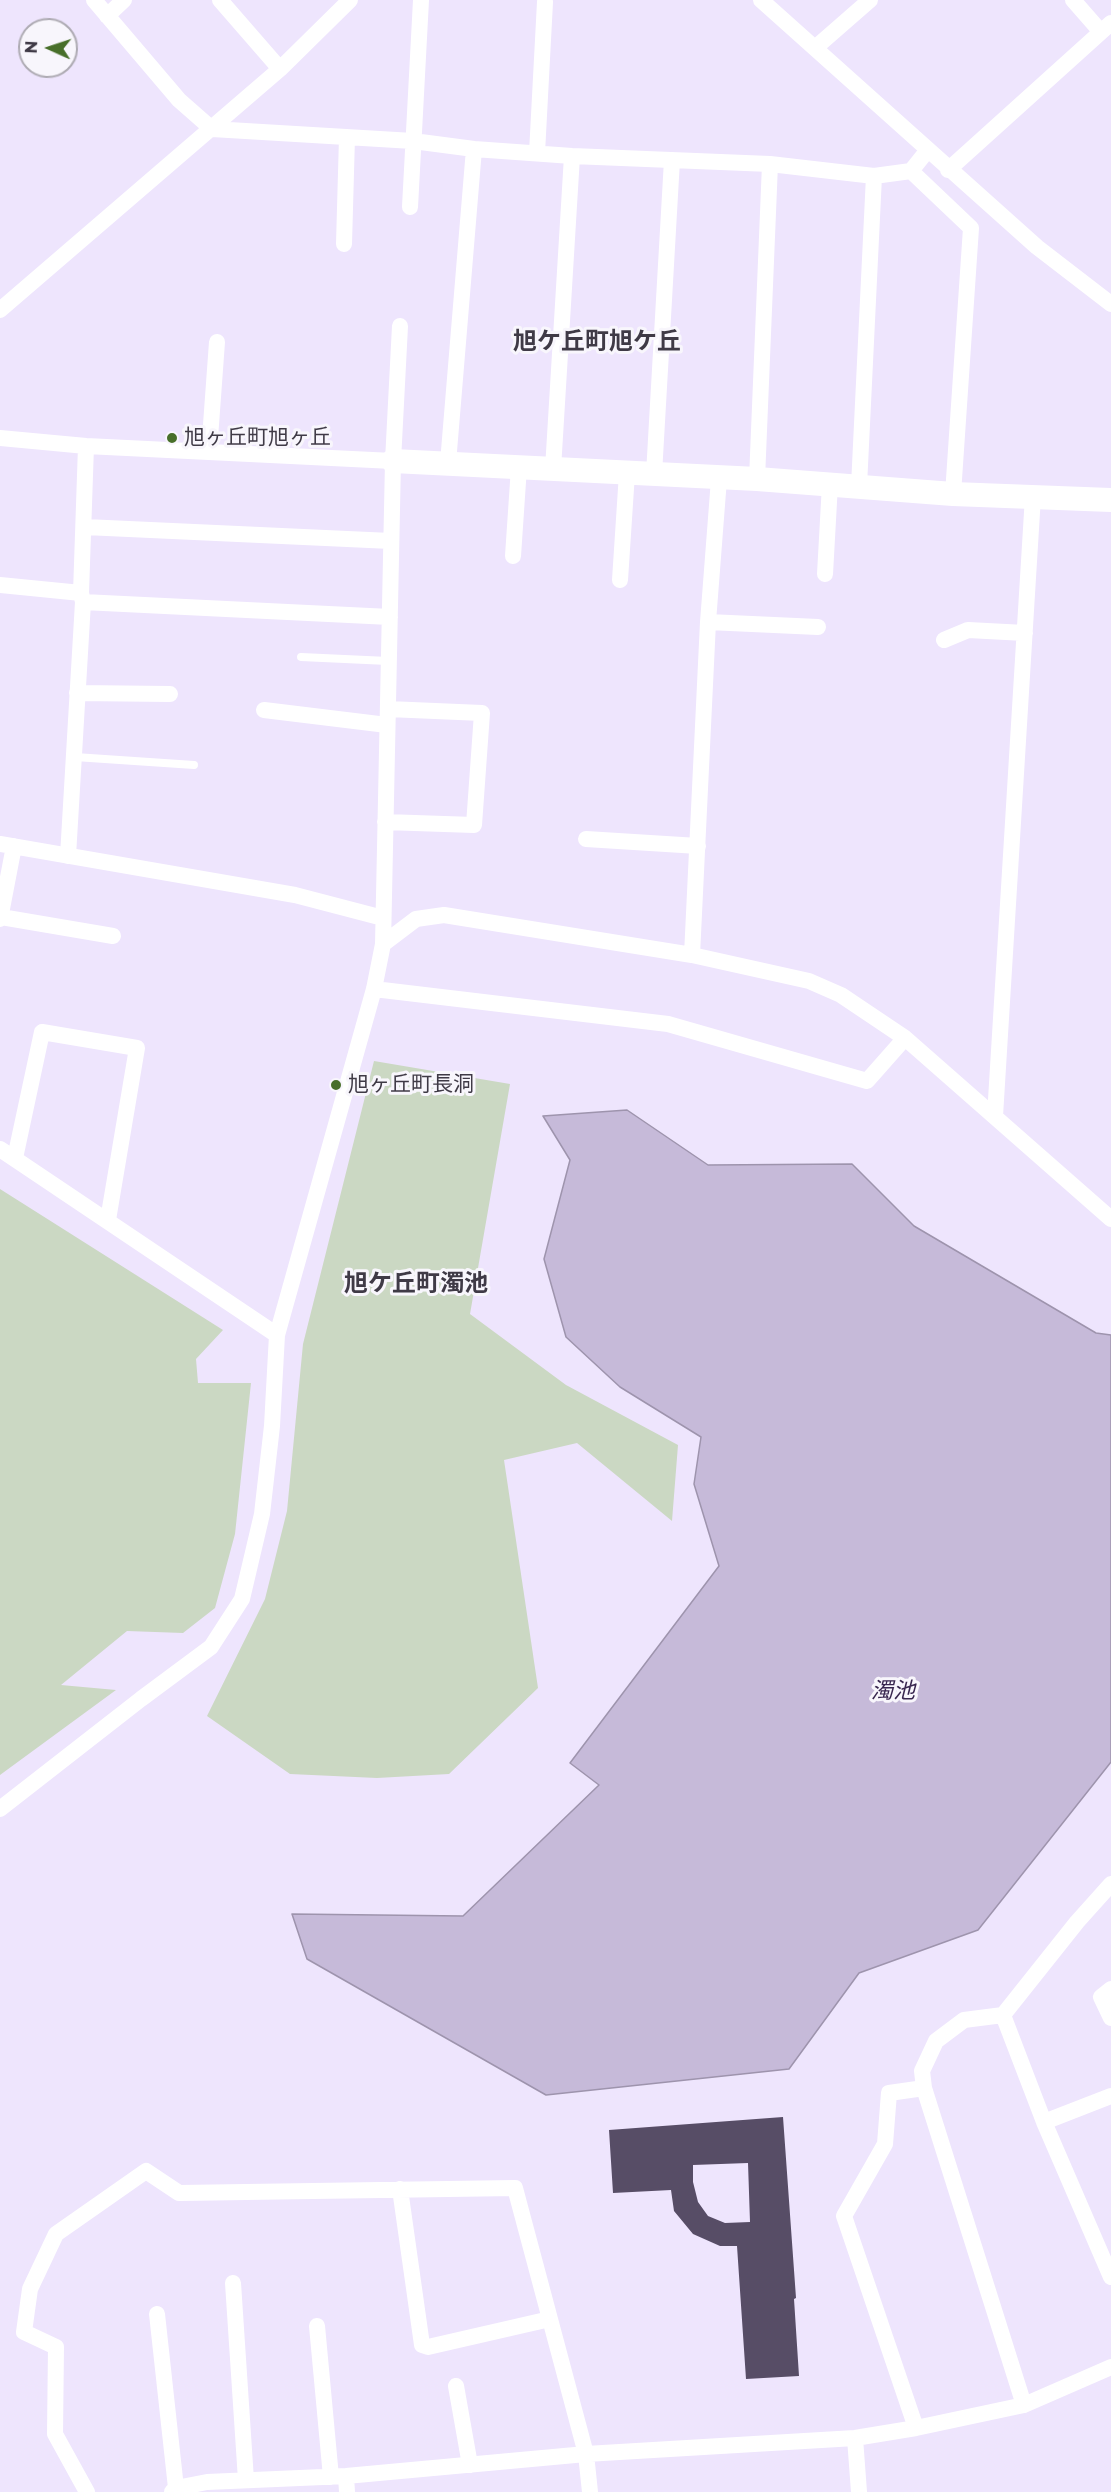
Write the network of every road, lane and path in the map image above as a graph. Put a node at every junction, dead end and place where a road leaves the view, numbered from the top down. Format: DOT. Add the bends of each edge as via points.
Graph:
graph roads {
  1 [pos="94,0"];
  2 [pos="124,0"];
  3 [pos="220,0"];
  4 [pos="350,0"];
  5 [pos="421,0"];
  6 [pos="761,0"];
  7 [pos="870,0"];
  8 [pos="1073,0"];
  9 [pos="545,2"];
  10 [pos="107,16"];
  11 [pos="1106,27"];
  12 [pos="815,48"];
  13 [pos="280,69"];
  14 [pos="212,129"];
  15 [pos="347,138"];
  16 [pos="413,141"];
  17 [pos="474,149"];
  18 [pos="927,151"];
  19 [pos="537,153"];
  20 [pos="572,156"];
  21 [pos="672,160"];
  22 [pos="770,164"];
  23 [pos="948,170"];
  24 [pos="911,171"];
  25 [pos="874,177"];
  26 [pos="410,207"];
  27 [pos="344,244"];
  28 [pos="1111,304"];
  29 [pos="0,310"];
  30 [pos="400,326"];
  31 [pos="217,342"];
  32 [pos="0,438"];
  33 [pos="86,446"];
  34 [pos="209,452"];
  35 [pos="393,460"];
  36 [pos="448,464"];
  37 [pos="519,467"];
  38 [pos="553,469"];
  39 [pos="627,472"];
  40 [pos="654,474"];
  41 [pos="718,479"];
  42 [pos="757,479"];
  43 [pos="830,484"];
  44 [pos="859,486"];
  45 [pos="953,494"];
  46 [pos="1033,496"];
  47 [pos="1111,500"];
  48 [pos="85,527"];
  49 [pos="391,541"];
  50 [pos="513,556"];
  51 [pos="825,574"];
  52 [pos="620,580"];
  53 [pos="0,585"];
  54 [pos="82,598"];
  55 [pos="390,617"];
  56 [pos="708,622"];
  57 [pos="818,627"];
  58 [pos="1025,633"];
  59 [pos="944,640"];
  60 [pos="301,657"];
  61 [pos="388,661"];
  62 [pos="77,693"];
  63 [pos="170,694"];
  64 [pos="264,710"];
  65 [pos="387,717"];
  66 [pos="75,757"];
  67 [pos="194,765"];
  68 [pos="385,822"];
  69 [pos="586,840"];
  70 [pos="7,845"];
  71 [pos="698,846"];
  72 [pos="68,856"];
  73 [pos="0,918"];
  74 [pos="383,918"];
  75 [pos="113,936"];
  76 [pos="383,944"];
  77 [pos="692,955"];
  78 [pos="374,988"];
  79 [pos="905,1038"];
  80 [pos="995,1116"];
  81 [pos="7,1153"];
  82 [pos="1111,1219"];
  83 [pos="108,1220"];
  84 [pos="277,1335"];
  85 [pos="0,1809"];
  86 [pos="1111,1884"];
  87 [pos="1111,1989"];
  88 [pos="1003,2015"];
  89 [pos="1111,2018"];
  90 [pos="924,2088"];
  91 [pos="1111,2096"];
  92 [pos="1044,2122"];
  93 [pos="400,2189"];
  94 [pos="1111,2277"];
  95 [pos="233,2283"];
  96 [pos="157,2314"];
  97 [pos="550,2319"];
  98 [pos="317,2326"];
  99 [pos="1111,2367"];
  100 [pos="456,2386"];
  101 [pos="1024,2404"];
  102 [pos="916,2428"];
  103 [pos="855,2438"];
  104 [pos="586,2454"];
  105 [pos="470,2465"];
  106 [pos="246,2480"];
  107 [pos="342,2481"];
  108 [pos="174,2490"];
  109 [pos="87,2492"];
  110 [pos="590,2492"];
  111 [pos="859,2492"];
  1 -- 10 [label="street"];
  2 -- 10 [label="street"];
  3 -- 13 [label="street"];
  4 -- 13 [label="street"];
  5 -- 16 [label="street"];
  6 -- 12 [label="street"];
  7 -- 12 [label="street"];
  8 -- 11 [label="street"];
  9 -- 19 [label="street"];
  10 -- 14 [label="street" via="179,100"];
  11 -- 23 [label="street"];
  12 -- 18 [label="street"];
  13 -- 14 [label="street"];
  14 -- 15 [label="street"];
  14 -- 29 [label="street"];
  15 -- 16 [label="street"];
  15 -- 27 [label="street"];
  16 -- 17 [label="street"];
  16 -- 26 [label="street"];
  17 -- 19 [label="street"];
  17 -- 36 [label="street"];
  18 -- 23 [label="street"];
  18 -- 24 [label="street"];
  19 -- 20 [label="street"];
  20 -- 21 [label="street"];
  20 -- 38 [label="street"];
  21 -- 22 [label="street"];
  21 -- 40 [label="street"];
  22 -- 25 [label="street"];
  22 -- 42 [label="street"];
  23 -- 28 [label="street"];
  24 -- 25 [label="street"];
  24 -- 45 [label="street" via="971,228"];
  25 -- 44 [label="street"];
  30 -- 35 [label="street"];
  31 -- 34 [label="street"];
  32 -- 33 [label="street"];
  33 -- 34 [label="street"];
  33 -- 48 [label="street"];
  34 -- 35 [label="street"];
  35 -- 36 [label="street"];
  35 -- 49 [label="street"];
  36 -- 37 [label="street"];
  37 -- 38 [label="street"];
  37 -- 50 [label="street"];
  38 -- 39 [label="street"];
  39 -- 40 [label="street"];
  39 -- 52 [label="street"];
  40 -- 41 [label="street"];
  41 -- 42 [label="street"];
  41 -- 56 [label="street"];
  42 -- 43 [label="street"];
  43 -- 44 [label="street"];
  43 -- 51 [label="street"];
  44 -- 45 [label="street"];
  45 -- 46 [label="street"];
  46 -- 47 [label="street"];
  46 -- 58 [label="street"];
  48 -- 49 [label="street"];
  48 -- 54 [label="street"];
  49 -- 55 [label="street"];
  53 -- 54 [label="street"];
  54 -- 55 [label="street"];
  54 -- 62 [label="street"];
  55 -- 61 [label="street"];
  56 -- 57 [label="street"];
  56 -- 71 [label="street"];
  58 -- 59 [label="street" via="968,630"];
  58 -- 80 [label="street"];
  60 -- 61 [label="lane"];
  61 -- 65 [label="street"];
  62 -- 63 [label="street"];
  62 -- 66 [label="street"];
  64 -- 65 [label="street"];
  65 -- 68 [label="street"];
  65 -- 68 [label="street" via="482,714 474,825"];
  66 -- 67 [label="lane"];
  66 -- 72 [label="street"];
  68 -- 74 [label="street"];
  69 -- 71 [label="street"];
  70 -- 72 [label="street"];
  70 -- 73 [label="street"];
  71 -- 77 [label="street"];
  72 -- 74 [label="street" via="296,895"];
  73 -- 75 [label="street"];
  74 -- 76 [label="street"];
  76 -- 77 [label="street" via="417,919 444,915"];
  76 -- 78 [label="street"];
  77 -- 79 [label="street" via="809,981 841,995"];
  78 -- 79 [label="street" via="668,1024 867,1081"];
  78 -- 84 [label="street"];
  79 -- 80 [label="street"];
  80 -- 82 [label="street"];
  81 -- 83 [label="street"];
  81 -- 83 [label="street" via="42,1032 136,1048"];
  83 -- 84 [label="street"];
  84 -- 85 [label="street" via="262,1514 242,1599 212,1647"];
  86 -- 88 [label="street"];
  87 -- 89 [label="street" via="1101,1997"];
  88 -- 90 [label="street" via="964,2020 936,2041 922,2071"];
  88 -- 92 [label="street"];
  90 -- 101 [label="street"];
  90 -- 102 [label="street" via="889,2093 885,2144 844,2216"];
  91 -- 92 [label="street"];
  92 -- 94 [label="street"];
  93 -- 97 [label="street" via="516,2187"];
  93 -- 97 [label="street" via="422,2345 428,2347"];
  93 -- 109 [label="street" via="178,2193 146,2171 57,2234 30,2289 24,2332 56,2347 55,2434"];
  95 -- 106 [label="street"];
  96 -- 108 [label="street"];
  97 -- 104 [label="street"];
  98 -- 107 [label="street"];
  99 -- 101 [label="street"];
  100 -- 105 [label="street"];
  101 -- 102 [label="street"];
  102 -- 103 [label="street"];
  103 -- 104 [label="street"];
  103 -- 111 [label="street"];
  104 -- 105 [label="street"];
  104 -- 110 [label="street"];
  105 -- 107 [label="street"];
  106 -- 107 [label="street"];
  106 -- 108 [label="street" via="207,2482"];
}
